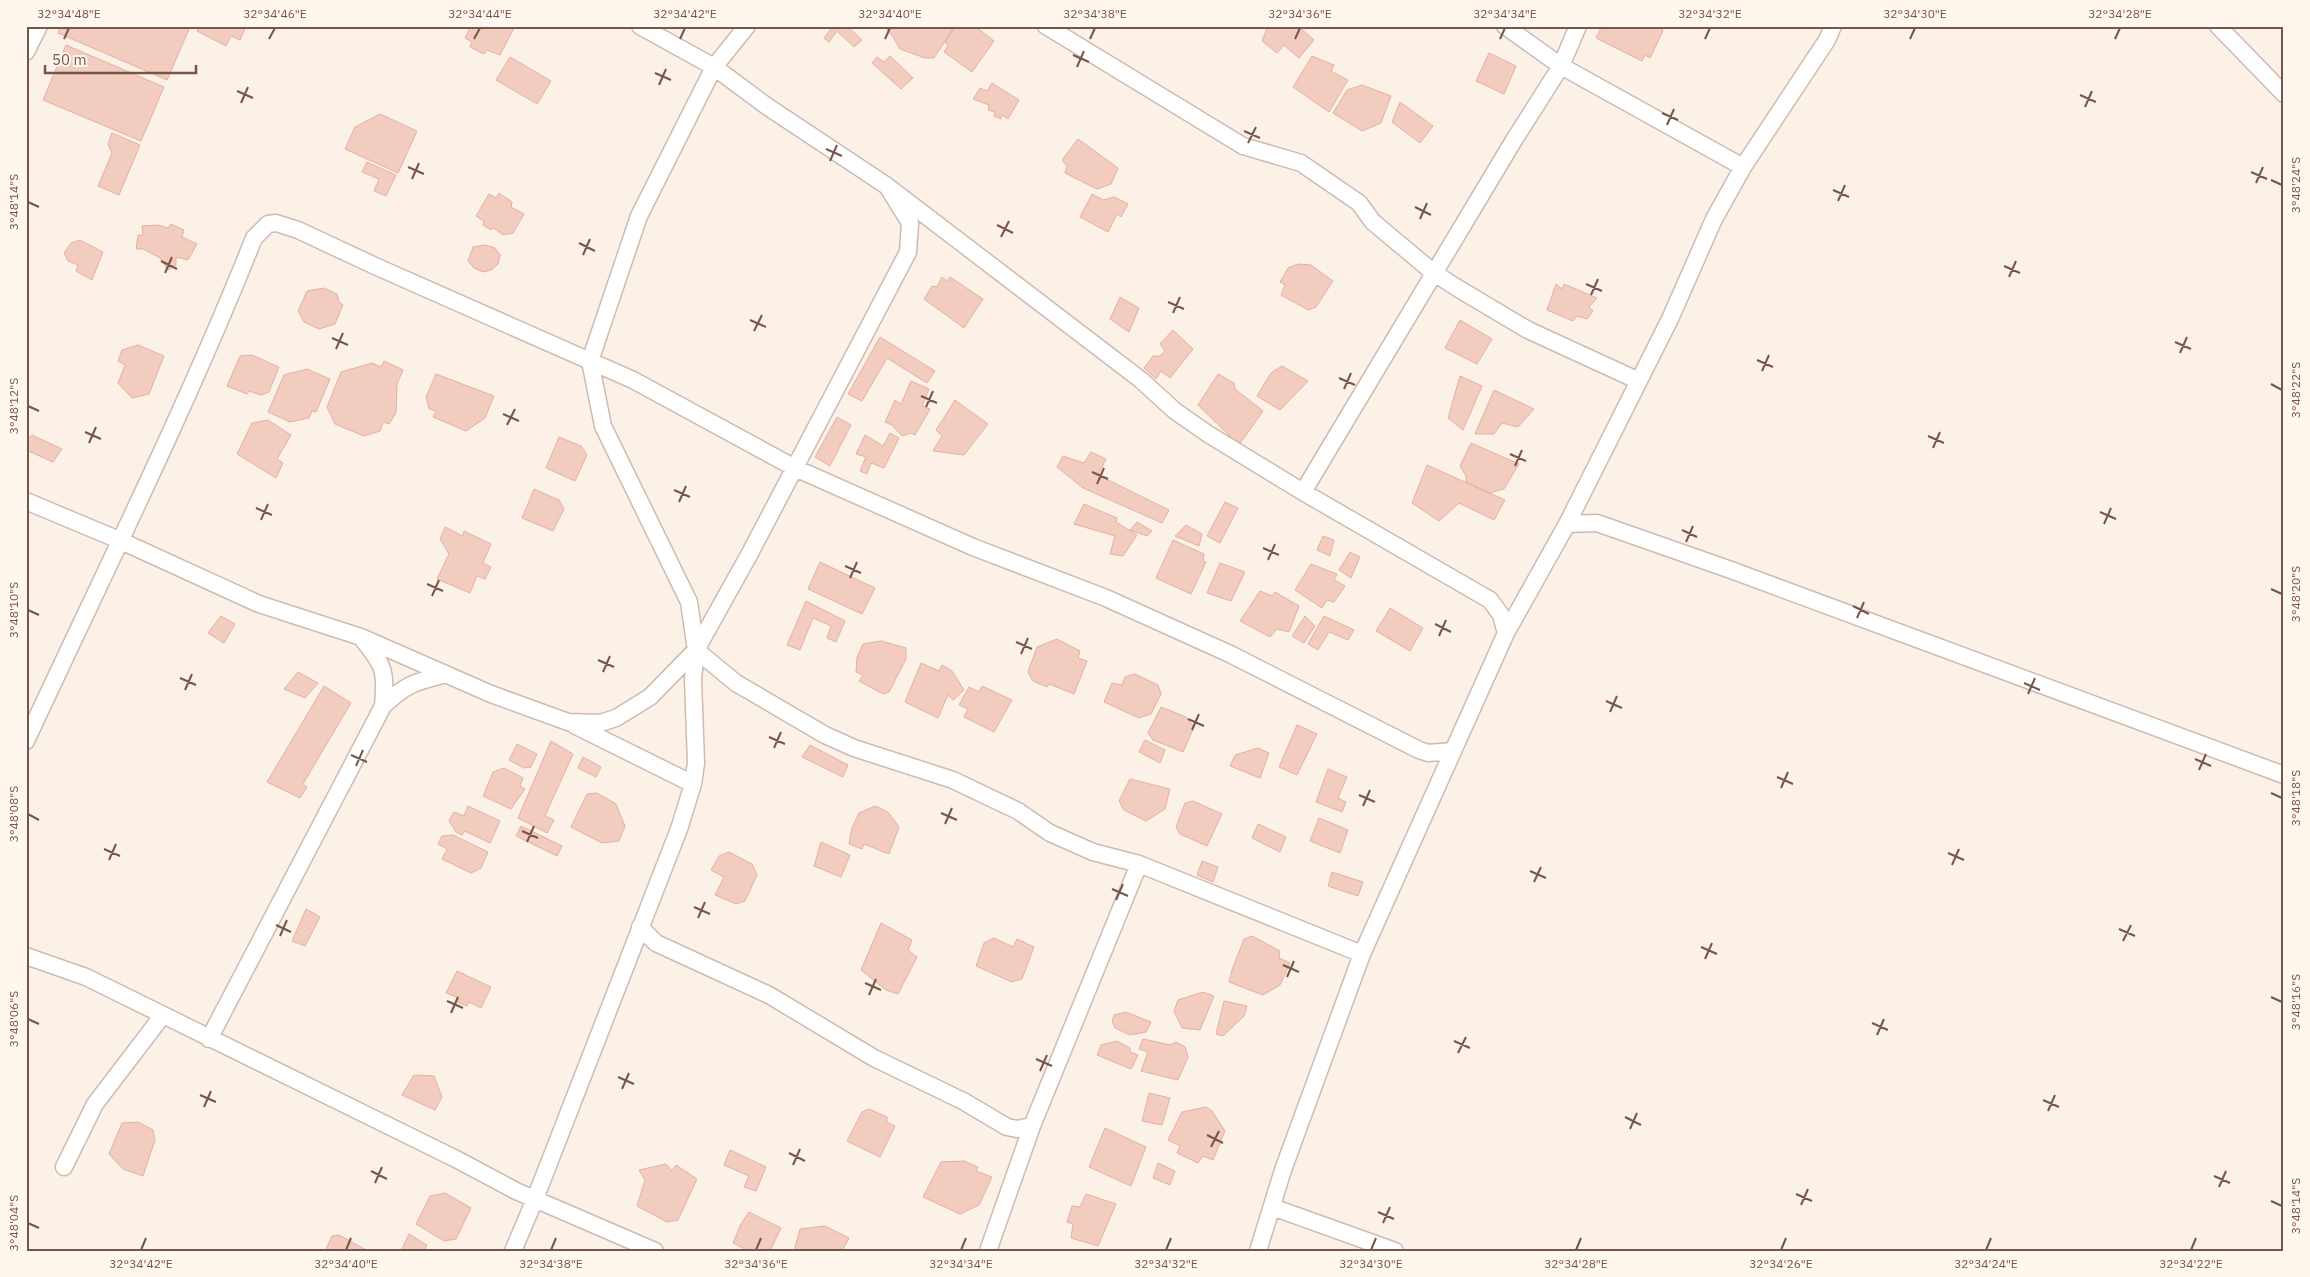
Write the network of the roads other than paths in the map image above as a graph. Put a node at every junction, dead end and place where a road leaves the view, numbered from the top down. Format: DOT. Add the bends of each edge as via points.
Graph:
graph roads {
  1 [pos="39,26"];
  2 [pos="640,26"];
  3 [pos="747,26"];
  4 [pos="1046,26"];
  5 [pos="1505,26"];
  6 [pos="1578,26"];
  7 [pos="1834,26"];
  8 [pos="2218,26"];
  9 [pos="26,52"];
  10 [pos="714,66"];
  11 [pos="1561,66"];
  12 [pos="2284,94"];
  13 [pos="1744,167"];
  14 [pos="887,186"];
  15 [pos="1434,273"];
  16 [pos="590,361"];
  17 [pos="1639,381"];
  18 [pos="795,468"];
  19 [pos="1303,492"];
  20 [pos="26,501"];
  21 [pos="1567,524"];
  22 [pos="119,540"];
  23 [pos="1506,632"];
  24 [pos="361,637"];
  25 [pos="696,650"];
  26 [pos="443,675"];
  27 [pos="382,706"];
  28 [pos="568,722"];
  29 [pos="26,741"];
  30 [pos="1453,751"];
  31 [pos="2284,775"];
  32 [pos="693,784"];
  33 [pos="1139,864"];
  34 [pos="640,927"];
  35 [pos="1362,954"];
  36 [pos="26,956"];
  37 [pos="163,1015"];
  38 [pos="209,1039"];
  39 [pos="1032,1126"];
  40 [pos="64,1167"];
  41 [pos="535,1199"];
  42 [pos="1272,1206"];
  43 [pos="513,1251"];
  44 [pos="655,1251"];
  45 [pos="988,1251"];
  46 [pos="1258,1251"];
  47 [pos="1395,1251"];
  1 -- 9 [label="street"];
  2 -- 10 [label="street"];
  3 -- 10 [label="street"];
  4 -- 15 [label="street" via="1243,146 1301,163 1359,203 1373,222"];
  5 -- 11 [label="street"];
  6 -- 11 [label="street"];
  7 -- 13 [label="street"];
  8 -- 12 [label="street"];
  10 -- 14 [label="street" via="768,107"];
  10 -- 16 [label="street" via="639,216"];
  11 -- 13 [label="street"];
  11 -- 15 [label="street"];
  13 -- 17 [label="street" via="1714,219"];
  14 -- 18 [label="street" via="910,223 908,252"];
  14 -- 19 [label="street" via="1141,380 1175,411"];
  15 -- 17 [label="street" via="1528,330"];
  15 -- 19 [label="street"];
  16 -- 18 [label="street" via="633,380"];
  16 -- 22 [label="street" via="298,230 276,223 268,224 254,238 179,415"];
  16 -- 25 [label="street" via="603,426 689,602"];
  17 -- 21 [label="street"];
  18 -- 25 [label="street"];
  18 -- 30 [label="street" via="972,547 1106,598 1230,654 1419,750 1428,753"];
  19 -- 23 [label="street" via="1490,600 1501,614"];
  20 -- 22 [label="street"];
  21 -- 23 [label="street"];
  21 -- 31 [label="street" via="1606,526"];
  22 -- 24 [label="street" via="259,604"];
  22 -- 29 [label="street"];
  23 -- 30 [label="street"];
  24 -- 26 [label="street"];
  24 -- 27 [label="street" via="384,670"];
  25 -- 28 [label="street" via="650,697 616,718 600,723"];
  25 -- 32 [label="street"];
  25 -- 33 [label="street" via="736,683 826,735 854,748 953,780 1018,811 1050,833 1093,852"];
  26 -- 27 [label="street" via="412,683"];
  26 -- 28 [label="street"];
  27 -- 38 [label="street"];
  28 -- 32 [label="street"];
  30 -- 35 [label="street"];
  32 -- 34 [label="street" via="679,829"];
  33 -- 35 [label="street"];
  33 -- 39 [label="street"];
  34 -- 39 [label="street" via="656,943 769,995 874,1058 963,1101 1007,1127"];
  34 -- 41 [label="street"];
  35 -- 42 [label="street"];
  36 -- 37 [label="street" via="86,977"];
  37 -- 38 [label="street"];
  37 -- 40 [label="street" via="95,1104"];
  38 -- 41 [label="street"];
  39 -- 45 [label="street"];
  41 -- 43 [label="street"];
  41 -- 44 [label="street"];
  42 -- 46 [label="street"];
  42 -- 47 [label="street"];
}
